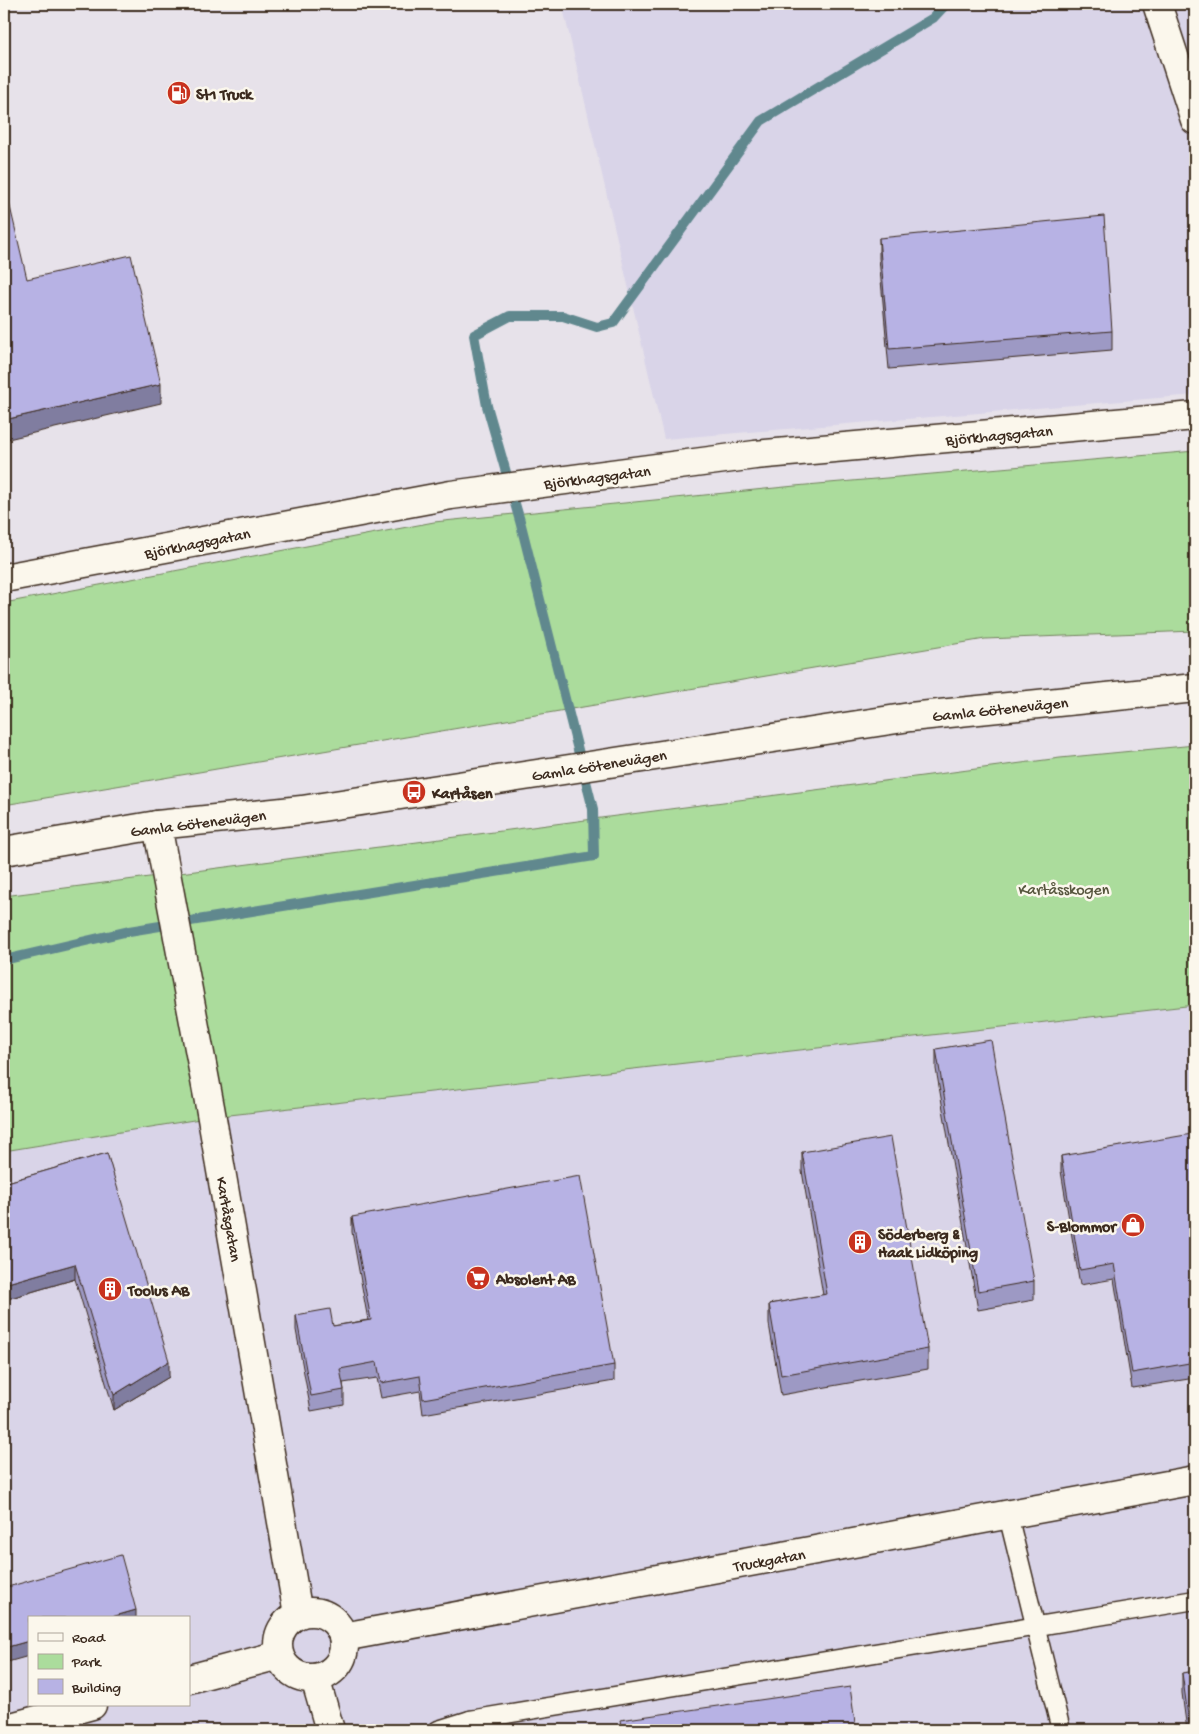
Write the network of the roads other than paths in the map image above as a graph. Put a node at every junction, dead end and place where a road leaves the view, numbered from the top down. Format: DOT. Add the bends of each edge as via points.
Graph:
graph roads {
  1 [pos="1157,4"];
  2 [pos="1195,120"];
  3 [pos="1195,416"];
  4 [pos="4,578"];
  5 [pos="1195,688"];
  6 [pos="157,825"];
  7 [pos="4,851"];
  8 [pos="1195,1480"];
  9 [pos="1008,1515"];
  10 [pos="1195,1600"];
  11 [pos="298,1614"];
  12 [pos="1035,1628"];
  13 [pos="343,1637"];
  14 [pos="279,1655"];
  15 [pos="315,1678"];
  16 [pos="190,1679"];
  17 [pos="88,1706"];
  18 [pos="472,1725"];
  19 [pos="4,1729"];
  20 [pos="330,1730"];
  21 [pos="438,1730"];
  22 [pos="1061,1730"];
  1 -- 2 [label="street"];
  3 -- 4 [label="street, Björkhagsgatan" via="756,455 461,493"];
  5 -- 6 [label="street, Gamla Götenevägen" via="910,717 302,810"];
  6 -- 7 [label="street, Gamla Götenevägen"];
  6 -- 11 [label="street, Kartåsgatan" via="210,1107"];
  8 -- 9 [label="street, Truckgatan"];
  9 -- 12 [label="lane"];
  9 -- 13 [label="street, Truckgatan"];
  10 -- 12 [label="lane"];
  11 -- 13 [label="street" via="321,1613 331,1618"];
  11 -- 14 [label="street" via="289,1619 279,1636"];
  12 -- 18 [label="lane"];
  12 -- 22 [label="lane"];
  13 -- 15 [label="street" via="341,1659 326,1675"];
  14 -- 15 [label="street" via="284,1666 293,1673"];
  14 -- 16 [label="street"];
  15 -- 20 [label="street"];
  17 -- 19 [label="street"];
  18 -- 21 [label="lane"];
}
